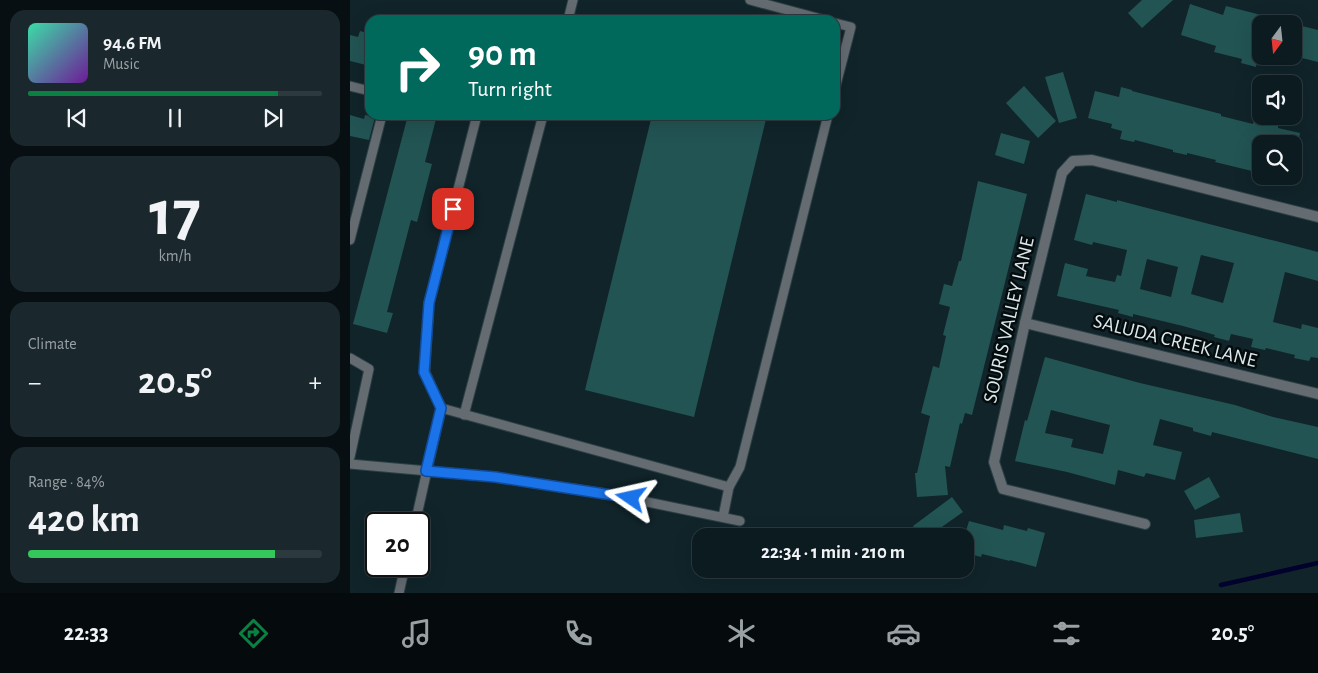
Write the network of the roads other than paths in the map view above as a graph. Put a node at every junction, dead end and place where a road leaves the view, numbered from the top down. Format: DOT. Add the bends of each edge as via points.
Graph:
graph roads {
  1 [pos="573,0"];
  2 [pos="750,0"];
  3 [pos="569,15"];
  4 [pos="806,15"];
  5 [pos="840,24"];
  6 [pos="840,68"];
  7 [pos="350,86"];
  8 [pos="365,89"];
  9 [pos="381,120"];
  10 [pos="476,120"];
  11 [pos="542,120"];
  12 [pos="827,120"];
  13 [pos="1317,213"];
  14 [pos="350,240"];
  15 [pos="1025,323"];
  16 [pos="350,358"];
  17 [pos="1318,394"];
  18 [pos="441,408"];
  19 [pos="464,415"];
  20 [pos="350,457"];
  21 [pos="350,464"];
  22 [pos="426,471"];
  23 [pos="729,487"];
  24 [pos="417,512"];
  25 [pos="723,517"];
  26 [pos="740,521"];
  27 [pos="1146,524"];
  28 [pos="403,577"];
  29 [pos="399,593"];
  1 -- 3 [label="lane"];
  2 -- 4 [label="lane"];
  5 -- 6 [label="lane" via="850,27"];
  7 -- 8 [label="lane"];
  9 -- 14 [label="lane"];
  10 -- 18 [label="lane" via="429,303 424,372"];
  11 -- 19 [label="lane"];
  12 -- 23 [label="lane" via="740,468"];
  13 -- 15 [label="street, SOURIS VALLEY LANE" via="1092,160 1073,161 1062,173"];
  15 -- 17 [label="street, SALUDA CREEK LANE"];
  15 -- 27 [label="street, SOURIS VALLEY LANE" via="994,462 1003,490"];
  16 -- 20 [label="lane" via="369,369"];
  18 -- 19 [label="lane"];
  18 -- 22 [label="lane"];
  19 -- 23 [label="lane"];
  21 -- 22 [label="lane"];
  22 -- 24 [label="lane"];
  22 -- 25 [label="lane" via="495,477 613,495"];
  23 -- 25 [label="lane"];
  25 -- 26 [label="lane"];
  28 -- 29 [label="lane"];
}
